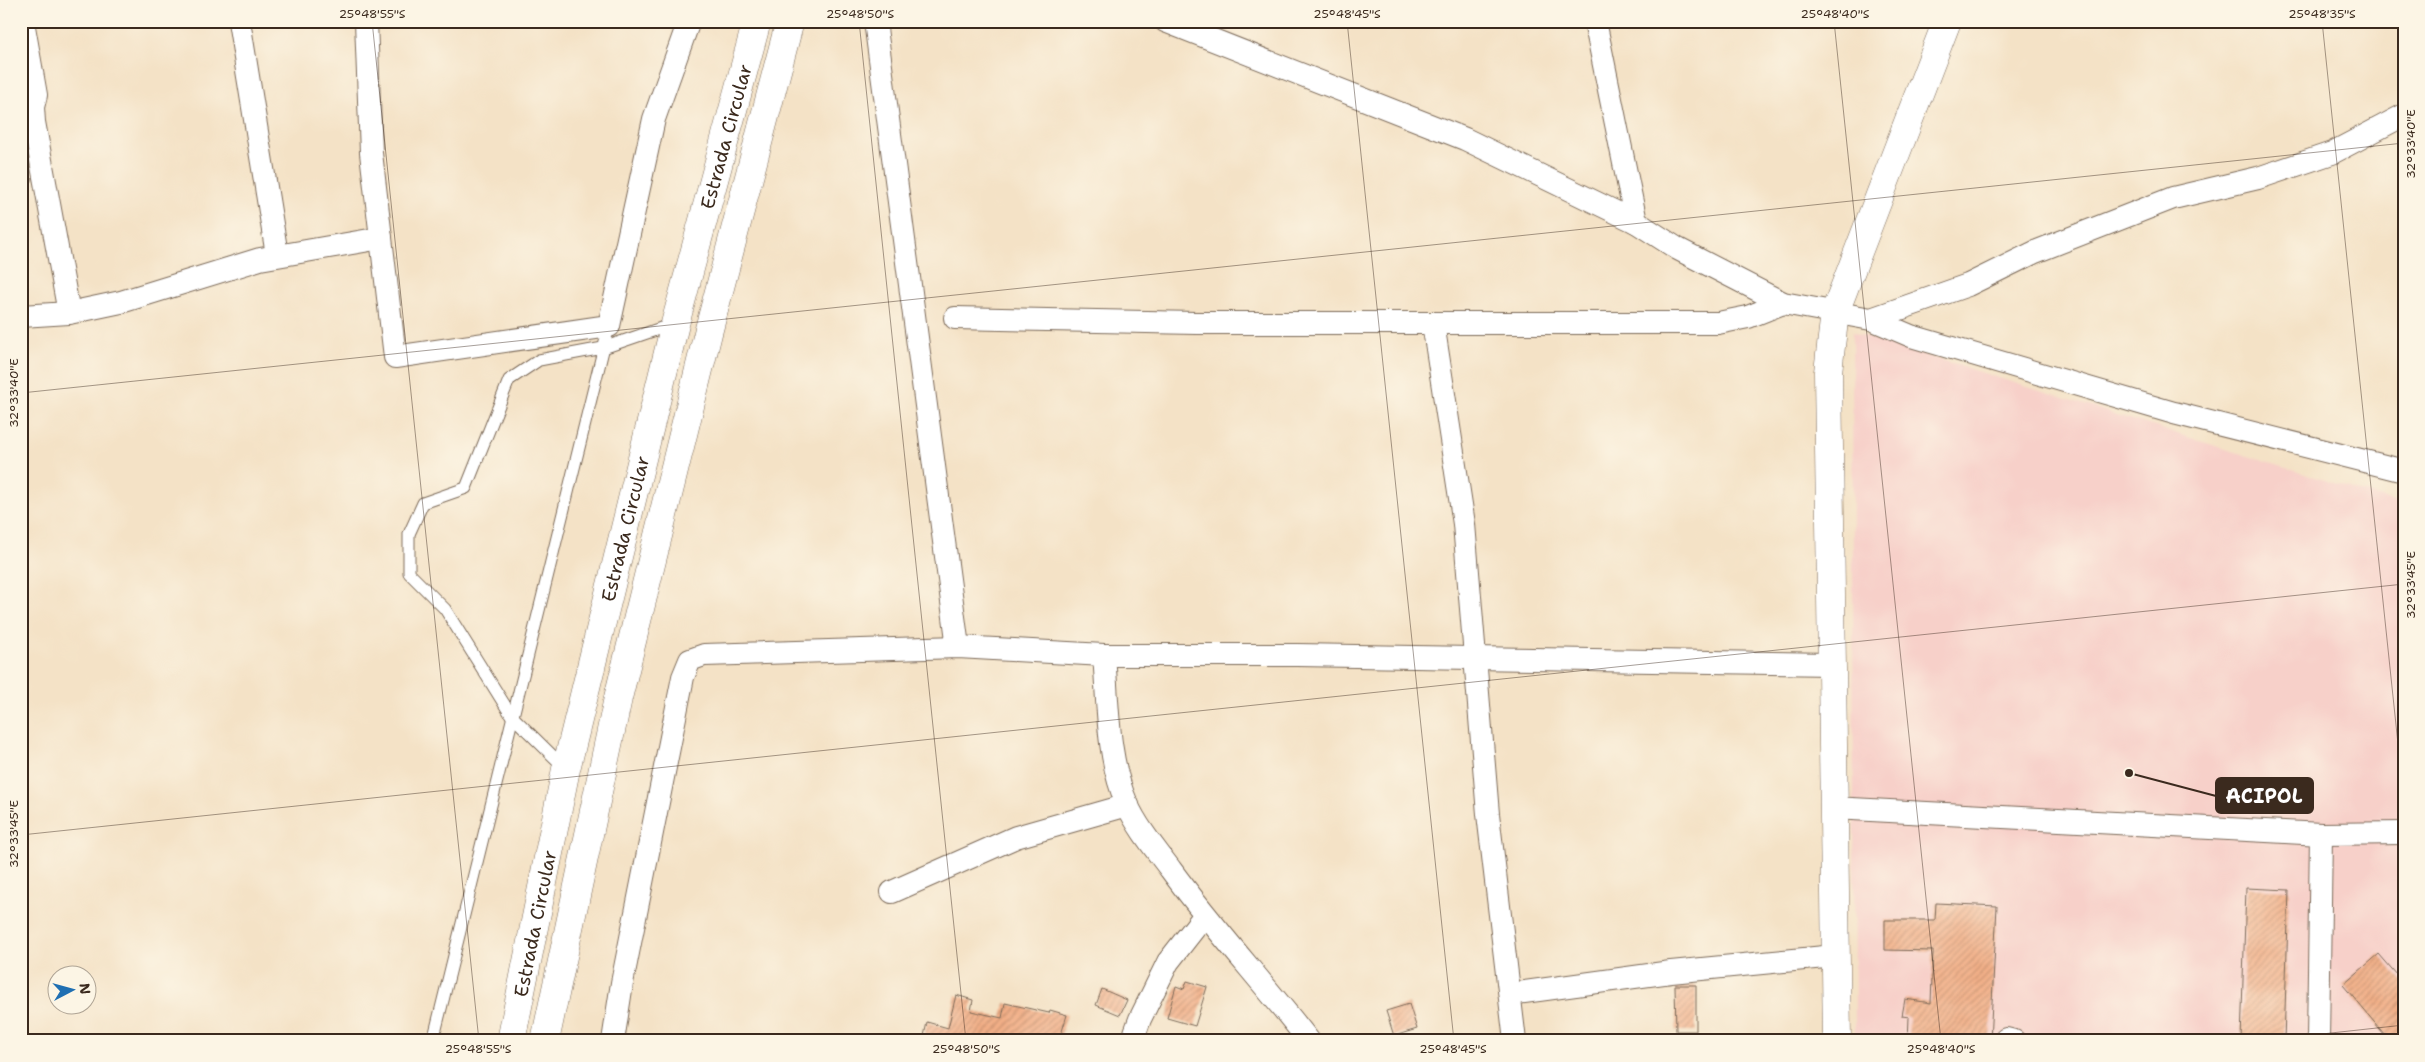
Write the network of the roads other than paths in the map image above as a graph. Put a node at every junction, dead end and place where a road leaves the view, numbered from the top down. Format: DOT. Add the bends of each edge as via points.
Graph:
graph roads {
  1 [pos="23,21"];
  2 [pos="239,21"];
  3 [pos="366,21"];
  4 [pos="689,21"];
  5 [pos="757,21"];
  6 [pos="790,21"];
  7 [pos="874,21"];
  8 [pos="1165,21"];
  9 [pos="1595,21"];
  10 [pos="1947,21"];
  11 [pos="2404,115"];
  12 [pos="1636,222"];
  13 [pos="380,238"];
  14 [pos="277,254"];
  15 [pos="1783,302"];
  16 [pos="1835,312"];
  17 [pos="69,313"];
  18 [pos="21,316"];
  19 [pos="955,318"];
  20 [pos="1871,319"];
  21 [pos="1433,323"];
  22 [pos="675,324"];
  23 [pos="609,326"];
  24 [pos="603,348"];
  25 [pos="2404,471"];
  26 [pos="958,647"];
  27 [pos="1104,655"];
  28 [pos="1476,658"];
  29 [pos="1831,664"];
  30 [pos="511,715"];
  31 [pos="566,769"];
  32 [pos="1128,805"];
  33 [pos="1833,808"];
  34 [pos="2404,833"];
  35 [pos="2321,834"];
  36 [pos="892,892"];
  37 [pos="1204,916"];
  38 [pos="1835,956"];
  39 [pos="1510,994"];
  40 [pos="433,1041"];
  41 [pos="511,1041"];
  42 [pos="545,1041"];
  43 [pos="612,1041"];
  44 [pos="1132,1041"];
  45 [pos="1309,1041"];
  46 [pos="1515,1041"];
  47 [pos="1837,1041"];
  48 [pos="2318,1041"];
  1 -- 17 [label="street" via="36,95 34,122"];
  2 -- 14 [label="street"];
  3 -- 13 [label="street" via="371,153"];
  4 -- 23 [label="street" via="654,119"];
  5 -- 22 [label="main road, Estrada Circular"];
  6 -- 42 [label="main road, Estrada Circular" via="708,333 618,698"];
  7 -- 26 [label="street"];
  8 -- 12 [label="street" via="1465,139"];
  9 -- 12 [label="street"];
  10 -- 16 [label="main road"];
  11 -- 20 [label="street" via="2332,153 2258,178 2173,198 2035,252 1968,285"];
  12 -- 15 [label="street" via="1678,249"];
  13 -- 14 [label="street"];
  13 -- 23 [label="street" via="395,357"];
  14 -- 17 [label="street" via="121,302"];
  15 -- 16 [label="street"];
  15 -- 21 [label="street" via="1748,317 1718,323"];
  16 -- 20 [label="street"];
  16 -- 29 [label="main road" via="1828,372"];
  17 -- 18 [label="street"];
  19 -- 21 [label="street" via="1196,324"];
  20 -- 25 [label="street" via="1911,336 2165,410"];
  21 -- 28 [label="street" via="1464,524"];
  22 -- 24 [label="lane"];
  22 -- 31 [label="main road, Estrada Circular"];
  23 -- 24 [label="lane"];
  24 -- 30 [label="lane"];
  24 -- 30 [label="lane" via="539,360 509,380 466,488 423,503 410,534 409,573 446,609"];
  26 -- 27 [label="street"];
  26 -- 43 [label="street" via="704,655 690,660 683,677"];
  27 -- 28 [label="street"];
  27 -- 32 [label="street" via="1112,740"];
  28 -- 29 [label="street"];
  28 -- 39 [label="street" via="1488,814"];
  29 -- 33 [label="main road"];
  30 -- 31 [label="lane"];
  30 -- 40 [label="lane"];
  31 -- 41 [label="main road, Estrada Circular"];
  32 -- 36 [label="street" via="1016,837"];
  32 -- 37 [label="street"];
  33 -- 35 [label="street"];
  33 -- 38 [label="main road"];
  34 -- 35 [label="street"];
  35 -- 48 [label="street"];
  37 -- 44 [label="street" via="1168,962"];
  37 -- 45 [label="street"];
  38 -- 39 [label="street" via="1671,972"];
  38 -- 47 [label="main road"];
  39 -- 46 [label="street"];
}
